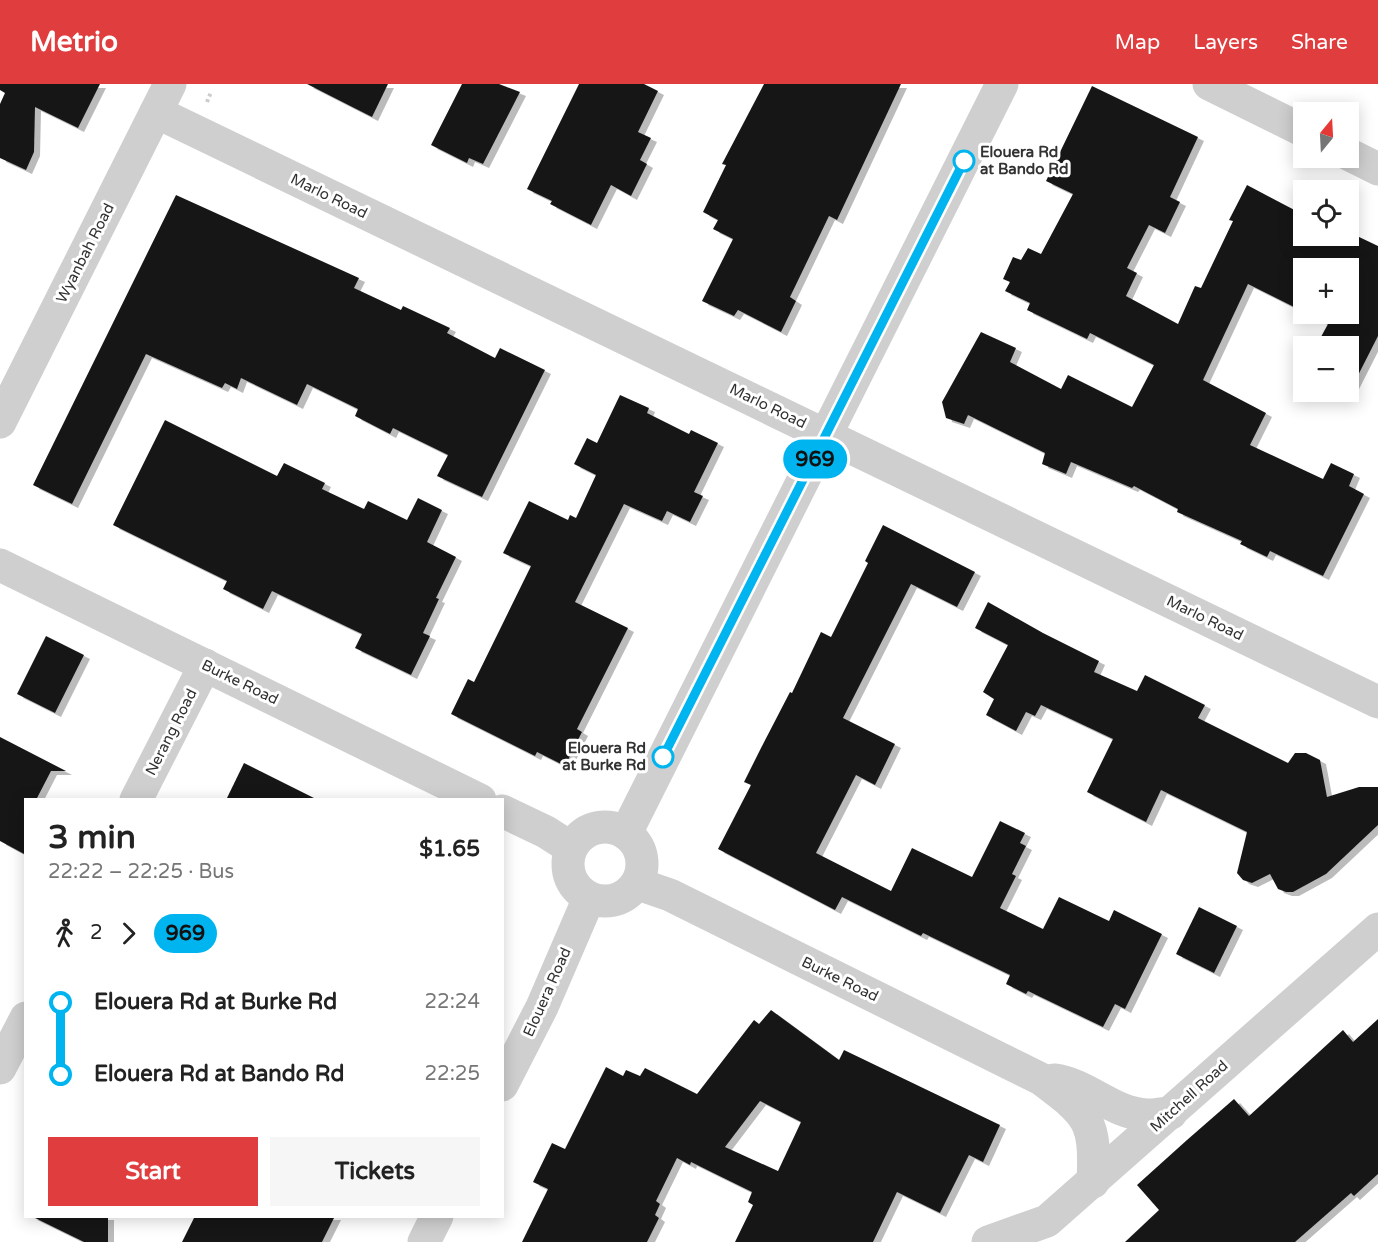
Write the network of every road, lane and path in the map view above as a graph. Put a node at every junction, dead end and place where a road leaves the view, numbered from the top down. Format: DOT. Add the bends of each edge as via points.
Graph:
graph roads {
  1 [pos="1002,84"];
  2 [pos="1209,84"];
  3 [pos="163,98"];
  4 [pos="1293,126"];
  5 [pos="1359,160"];
  6 [pos="1378,169"];
  7 [pos="0,423"];
  8 [pos="827,435"];
  9 [pos="0,565"];
  10 [pos="204,665"];
  11 [pos="1378,702"];
  12 [pos="137,798"];
  13 [pos="476,798"];
  14 [pos="504,811"];
  15 [pos="626,833"];
  16 [pos="571,848"];
  17 [pos="638,884"];
  18 [pos="589,898"];
  19 [pos="1378,929"];
  20 [pos="24,1022"];
  21 [pos="0,1068"];
  22 [pos="1041,1078"];
  23 [pos="504,1081"];
  24 [pos="1171,1113"];
  25 [pos="1093,1182"];
  26 [pos="435,1218"];
  27 [pos="424,1242"];
  28 [pos="988,1242"];
  1 -- 8 [label="street"];
  2 -- 4 [label="street"];
  3 -- 7 [label="street, Wyanbah Road"];
  3 -- 8 [label="street, Marlo Road"];
  5 -- 6 [label="street"];
  8 -- 11 [label="street, Marlo Road"];
  8 -- 15 [label="street"];
  9 -- 10 [label="street, Burke Road"];
  10 -- 12 [label="street, Nerang Road"];
  10 -- 13 [label="street, Burke Road"];
  14 -- 16 [label="street"];
  15 -- 16 [label="street" via="601,827 584,834"];
  15 -- 17 [label="street" via="643,862"];
  16 -- 18 [label="street" via="568,871 579,891"];
  17 -- 18 [label="street" via="610,902"];
  17 -- 22 [label="street, Burke Road" via="670,895"];
  18 -- 23 [label="street, Elouera Road" via="542,1007"];
  19 -- 24 [label="street, Mitchell Road"];
  20 -- 21 [label="street"];
  22 -- 24 [label="street, Burke Road" via="1070,1082 1126,1111 1146,1115"];
  22 -- 25 [label="street, Burke Road" via="1087,1121 1093,1133"];
  24 -- 25 [label="street, Mitchell Road"];
  25 -- 28 [label="street, Mitchell Road" via="1047,1221"];
  26 -- 27 [label="street"];
}
